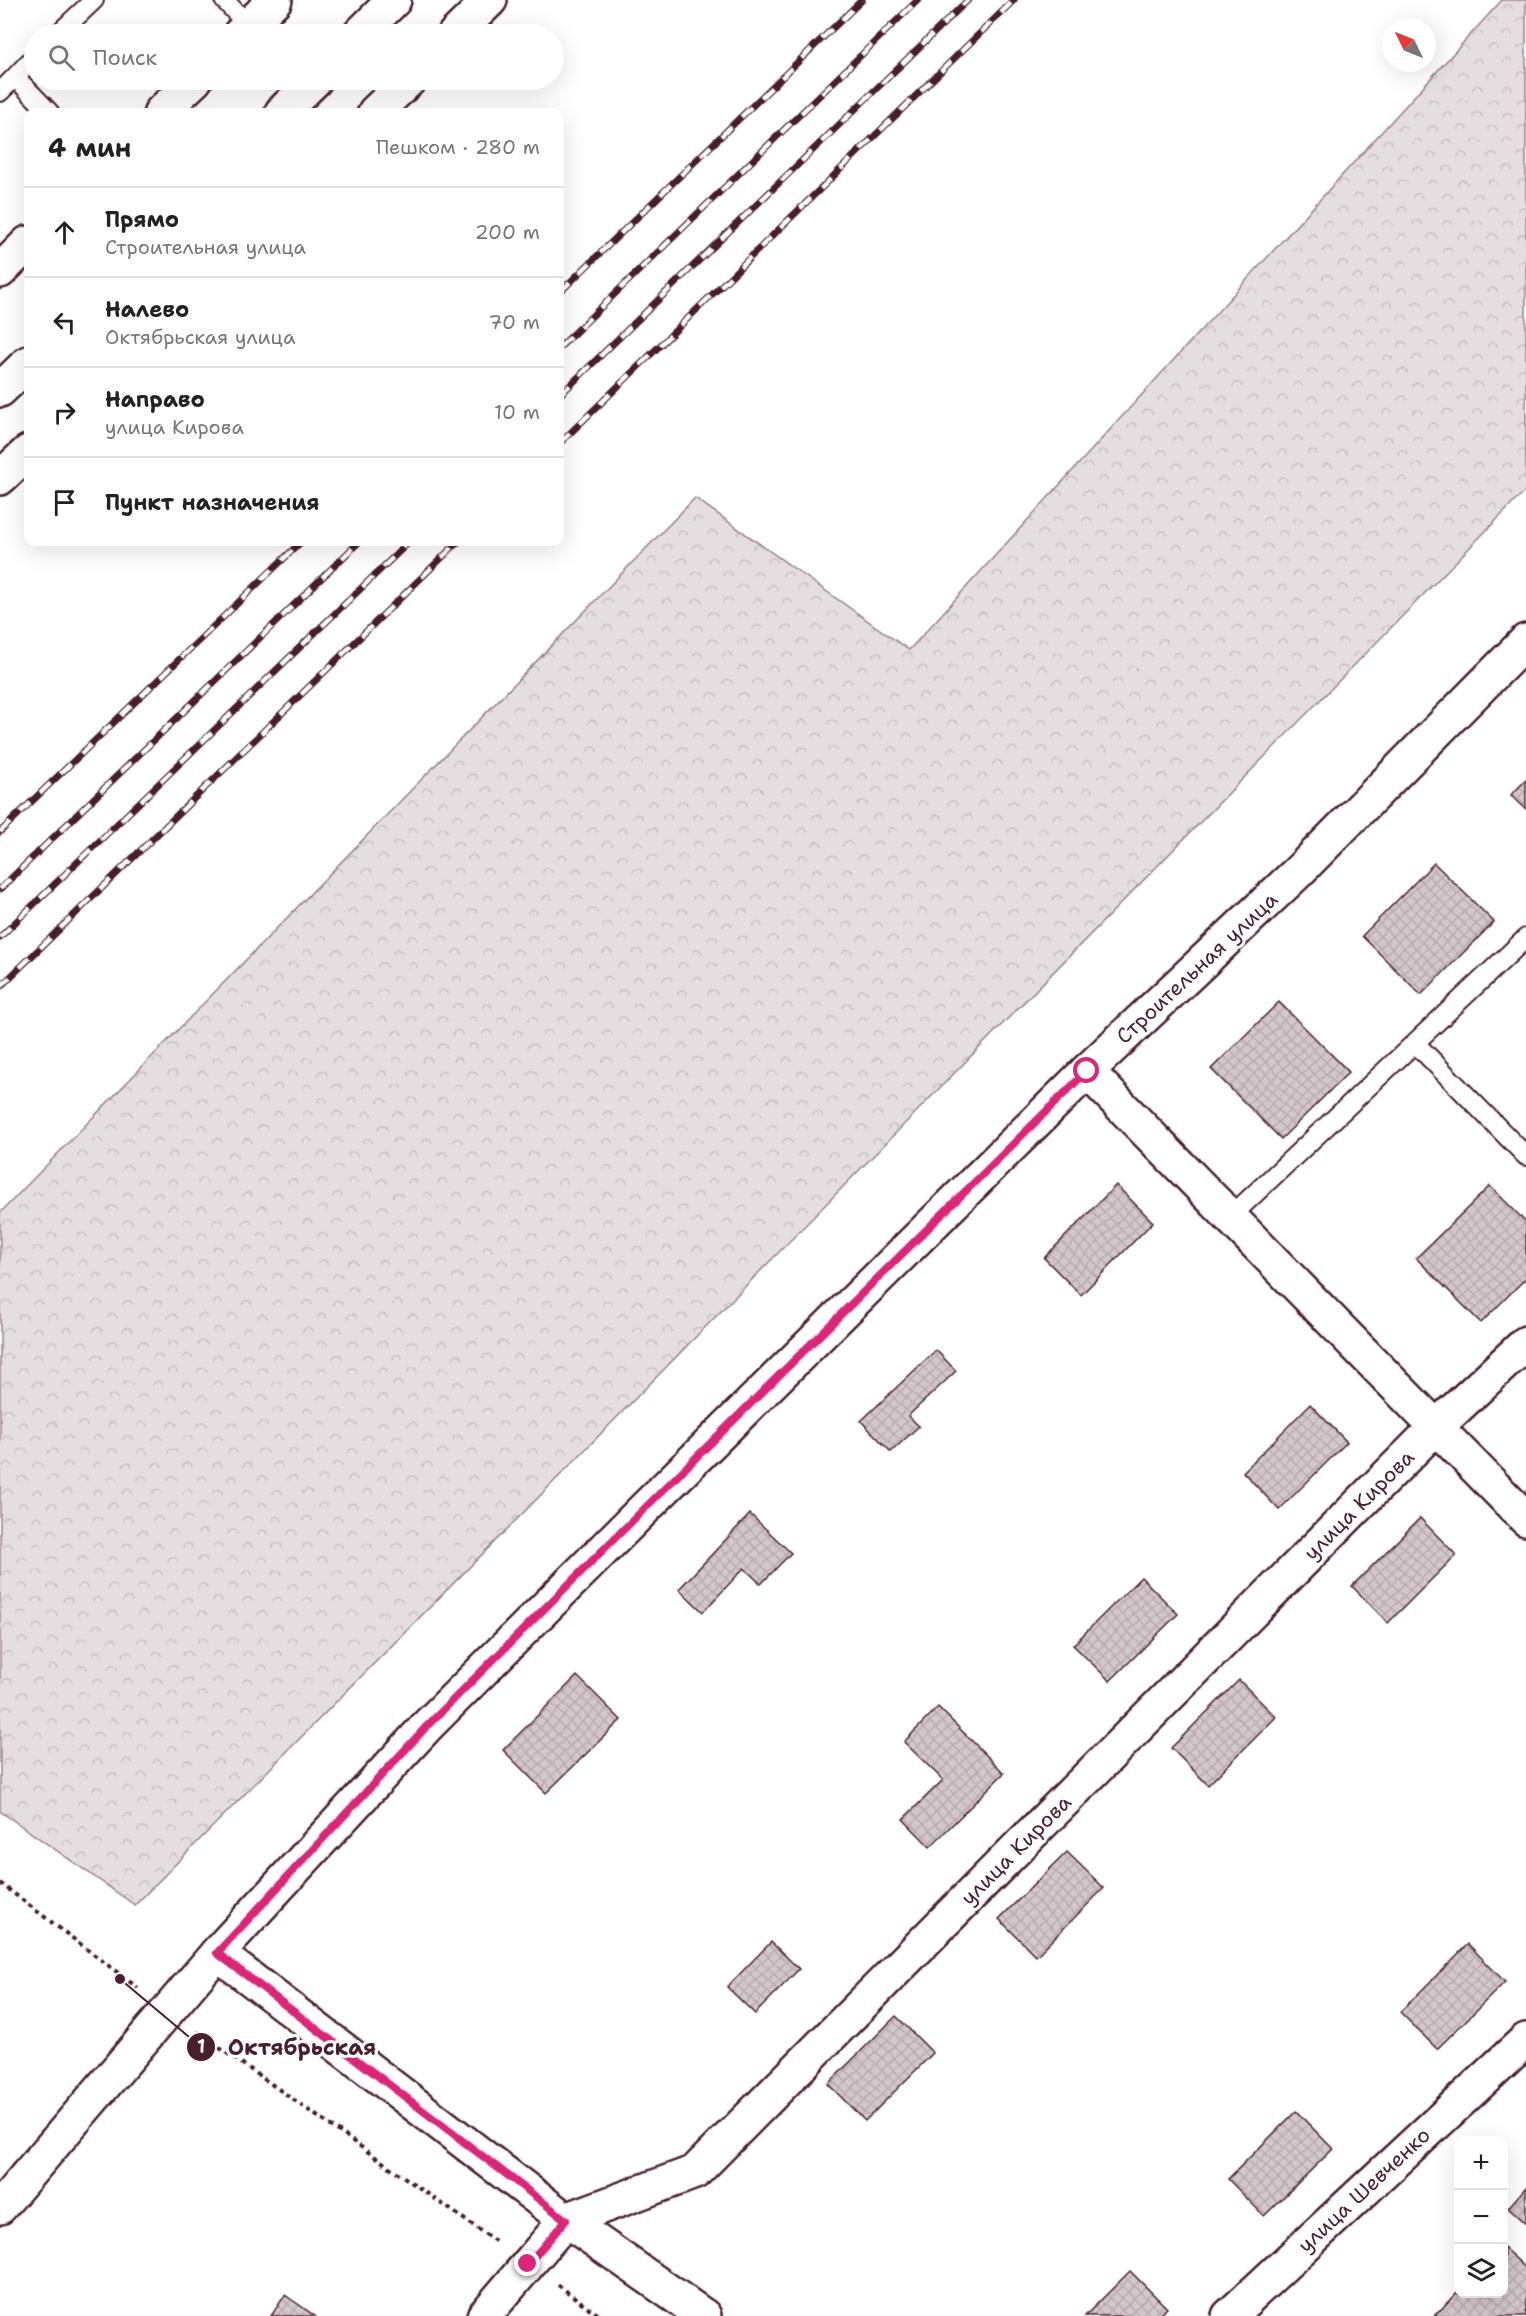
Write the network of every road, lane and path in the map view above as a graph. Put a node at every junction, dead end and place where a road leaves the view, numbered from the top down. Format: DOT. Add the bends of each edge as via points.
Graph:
graph roads {
  1 [pos="94,0"];
  2 [pos="224,0"];
  3 [pos="275,0"];
  4 [pos="394,0"];
  5 [pos="490,0"];
  6 [pos="69,24"];
  7 [pos="240,24"];
  8 [pos="250,24"];
  9 [pos="370,24"];
  10 [pos="465,24"];
  11 [pos="24,67"];
  12 [pos="15,76"];
  13 [pos="24,86"];
  14 [pos="28,90"];
  15 [pos="184,90"];
  16 [pos="305,90"];
  17 [pos="398,90"];
  18 [pos="0,92"];
  19 [pos="45,108"];
  20 [pos="165,108"];
  21 [pos="286,108"];
  22 [pos="379,108"];
  23 [pos="24,247"];
  24 [pos="0,271"];
  25 [pos="24,367"];
  26 [pos="0,390"];
  27 [pos="24,456"];
  28 [pos="0,478"];
  29 [pos="1526,641"];
  30 [pos="1526,938"];
  31 [pos="1415,1043"];
  32 [pos="1087,1071"];
  33 [pos="1526,1156"];
  34 [pos="1230,1217"];
  35 [pos="1526,1343"];
  36 [pos="1436,1428"];
  37 [pos="1526,1519"];
  38 [pos="0,1883"];
  39 [pos="217,1953"];
  40 [pos="168,2010"];
  41 [pos="1526,2040"];
  42 [pos="0,2207"];
  43 [pos="566,2220"];
  44 [pos="528,2264"];
  45 [pos="484,2316"];
  46 [pos="600,2316"];
  47 [pos="704,2316"];
  48 [pos="1229,2316"];
  1 -- 6 [label="lane"];
  2 -- 7 [label="lane"];
  3 -- 8 [label="street"];
  4 -- 9 [label="street"];
  5 -- 10 [label="street"];
  11 -- 12 [label="lane"];
  12 -- 13 [label="lane"];
  12 -- 18 [label="lane"];
  14 -- 19 [label="lane"];
  15 -- 20 [label="street"];
  16 -- 21 [label="street"];
  17 -- 22 [label="street"];
  23 -- 24 [label="street"];
  25 -- 26 [label="street"];
  27 -- 28 [label="street"];
  29 -- 32 [label="street, Строительная улица" via="1299,871"];
  30 -- 31 [label="lane"];
  31 -- 33 [label="lane"];
  31 -- 34 [label="lane"];
  32 -- 34 [label="street"];
  32 -- 39 [label="street, Строительная улица" via="427,1726"];
  34 -- 36 [label="street"];
  35 -- 36 [label="street, улица Кирова"];
  36 -- 37 [label="street"];
  36 -- 43 [label="street, улица Кирова" via="695,2172"];
  38 -- 40 [label="path"];
  39 -- 40 [label="street, Строительная улица"];
  39 -- 43 [label="street"];
  40 -- 42 [label="street, Строительная улица"];
  40 -- 44 [label="path"];
  41 -- 48 [label="street, улица Шевченко"];
  43 -- 44 [label="street, улица Кирова"];
  43 -- 47 [label="street"];
  44 -- 45 [label="street, улица Кирова"];
  44 -- 46 [label="path"];
}
